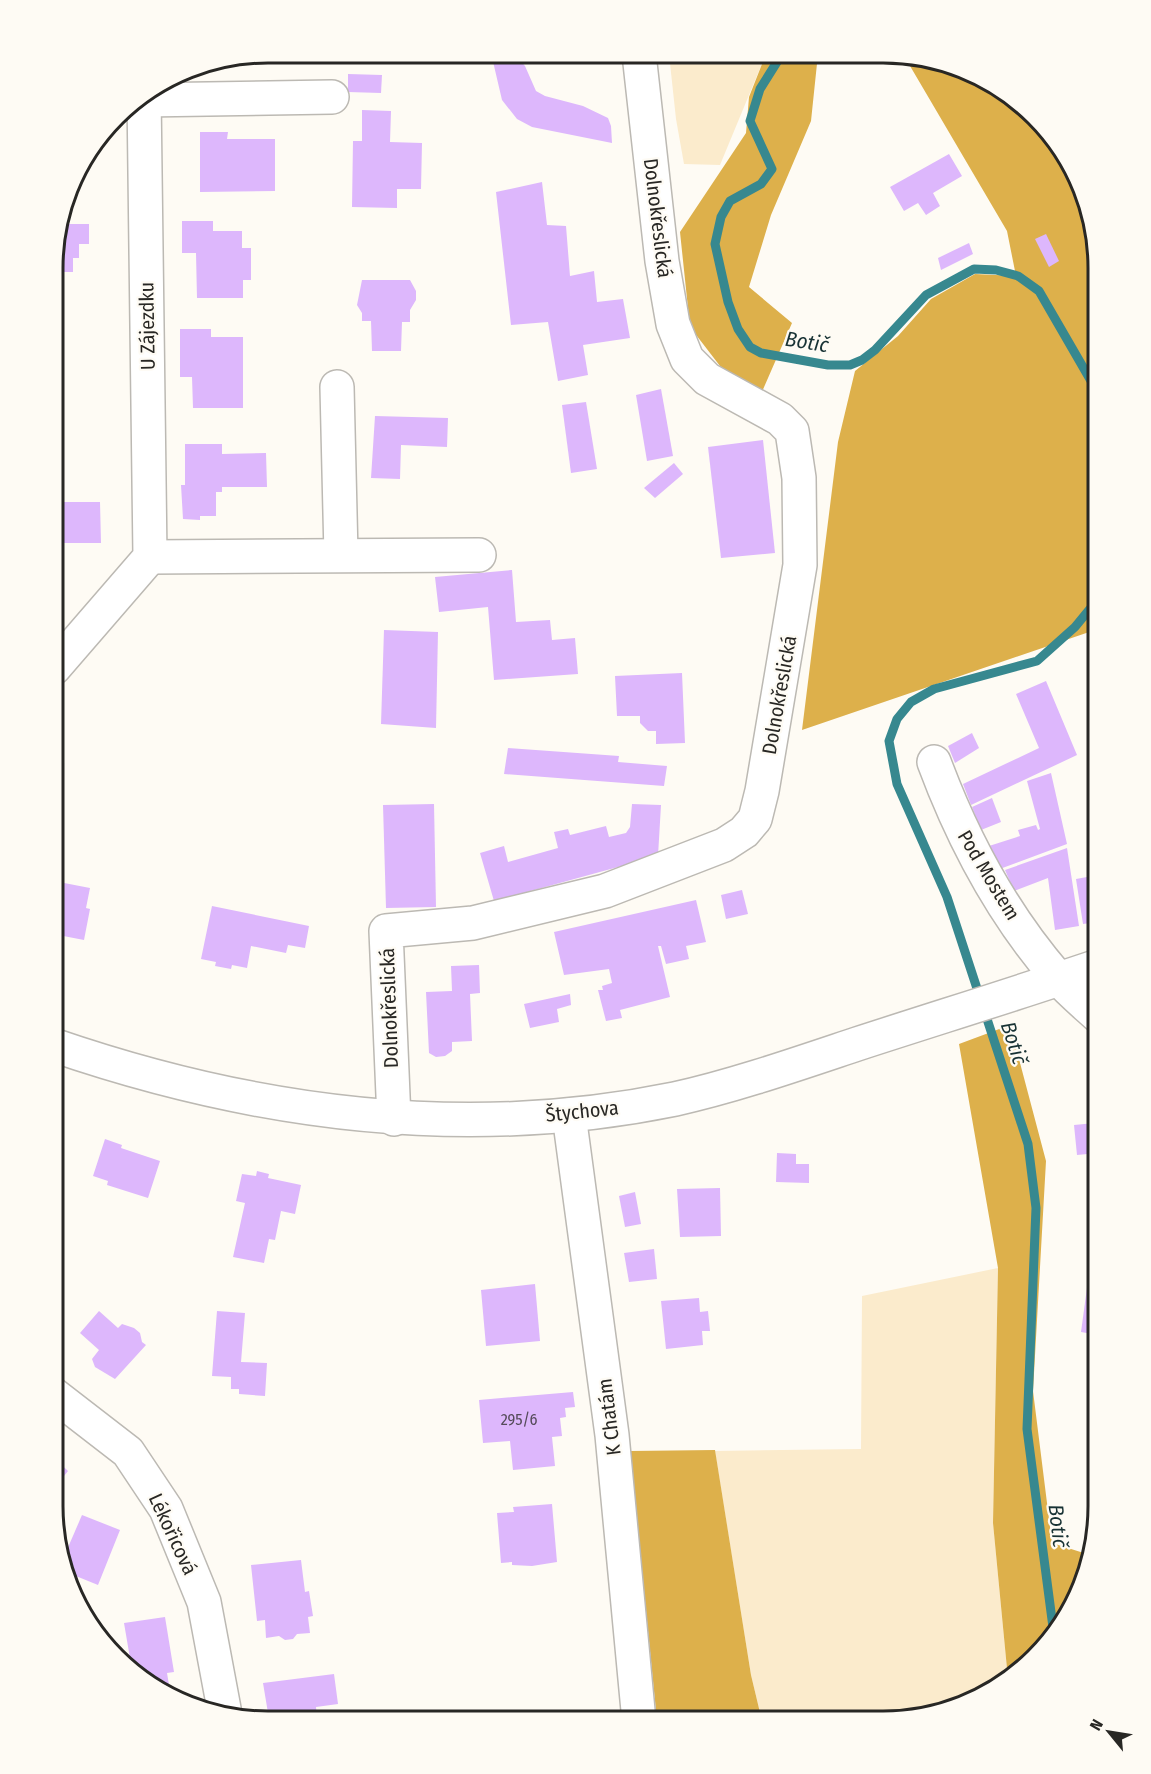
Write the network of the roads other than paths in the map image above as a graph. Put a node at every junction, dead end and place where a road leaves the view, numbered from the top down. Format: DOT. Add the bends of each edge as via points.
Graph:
graph roads {
  1 [pos="640,63"];
  2 [pos="155,97"];
  3 [pos="332,97"];
  4 [pos="144,106"];
  5 [pos="337,387"];
  6 [pos="341,555"];
  7 [pos="479,555"];
  8 [pos="150,557"];
  9 [pos="63,658"];
  10 [pos="934,762"];
  11 [pos="1088,969"];
  12 [pos="1047,983"];
  13 [pos="1088,1010"];
  14 [pos="63,1048"];
  15 [pos="569,1115"];
  16 [pos="394,1119"];
  17 [pos="63,1402"];
  18 [pos="223,1706"];
  19 [pos="638,1711"];
  1 -- 16 [label="street, Dolnokřeslická" via="662,261 674,324 687,359 707,379 780,419 792,431 799,489 800,565 762,791 755,819 724,845 605,891 473,923 386,932"];
  2 -- 3 [label="street"];
  4 -- 8 [label="street, U Zájezdku"];
  5 -- 6 [label="street"];
  6 -- 7 [label="street"];
  6 -- 8 [label="street"];
  8 -- 9 [label="street"];
  10 -- 12 [label="street, Pod Mostem" via="954,815 986,878"];
  11 -- 12 [label="street, Štychova"];
  12 -- 13 [label="street, Pod Mostem"];
  12 -- 15 [label="street, Štychova" via="676,1098"];
  14 -- 16 [label="street, Štychova" via="128,1071 278,1104"];
  15 -- 16 [label="street, Štychova" via="471,1121"];
  15 -- 19 [label="street, K Chatám" via="612,1434"];
  17 -- 18 [label="street, Lékořicová" via="128,1452 166,1509 204,1602"];
}
